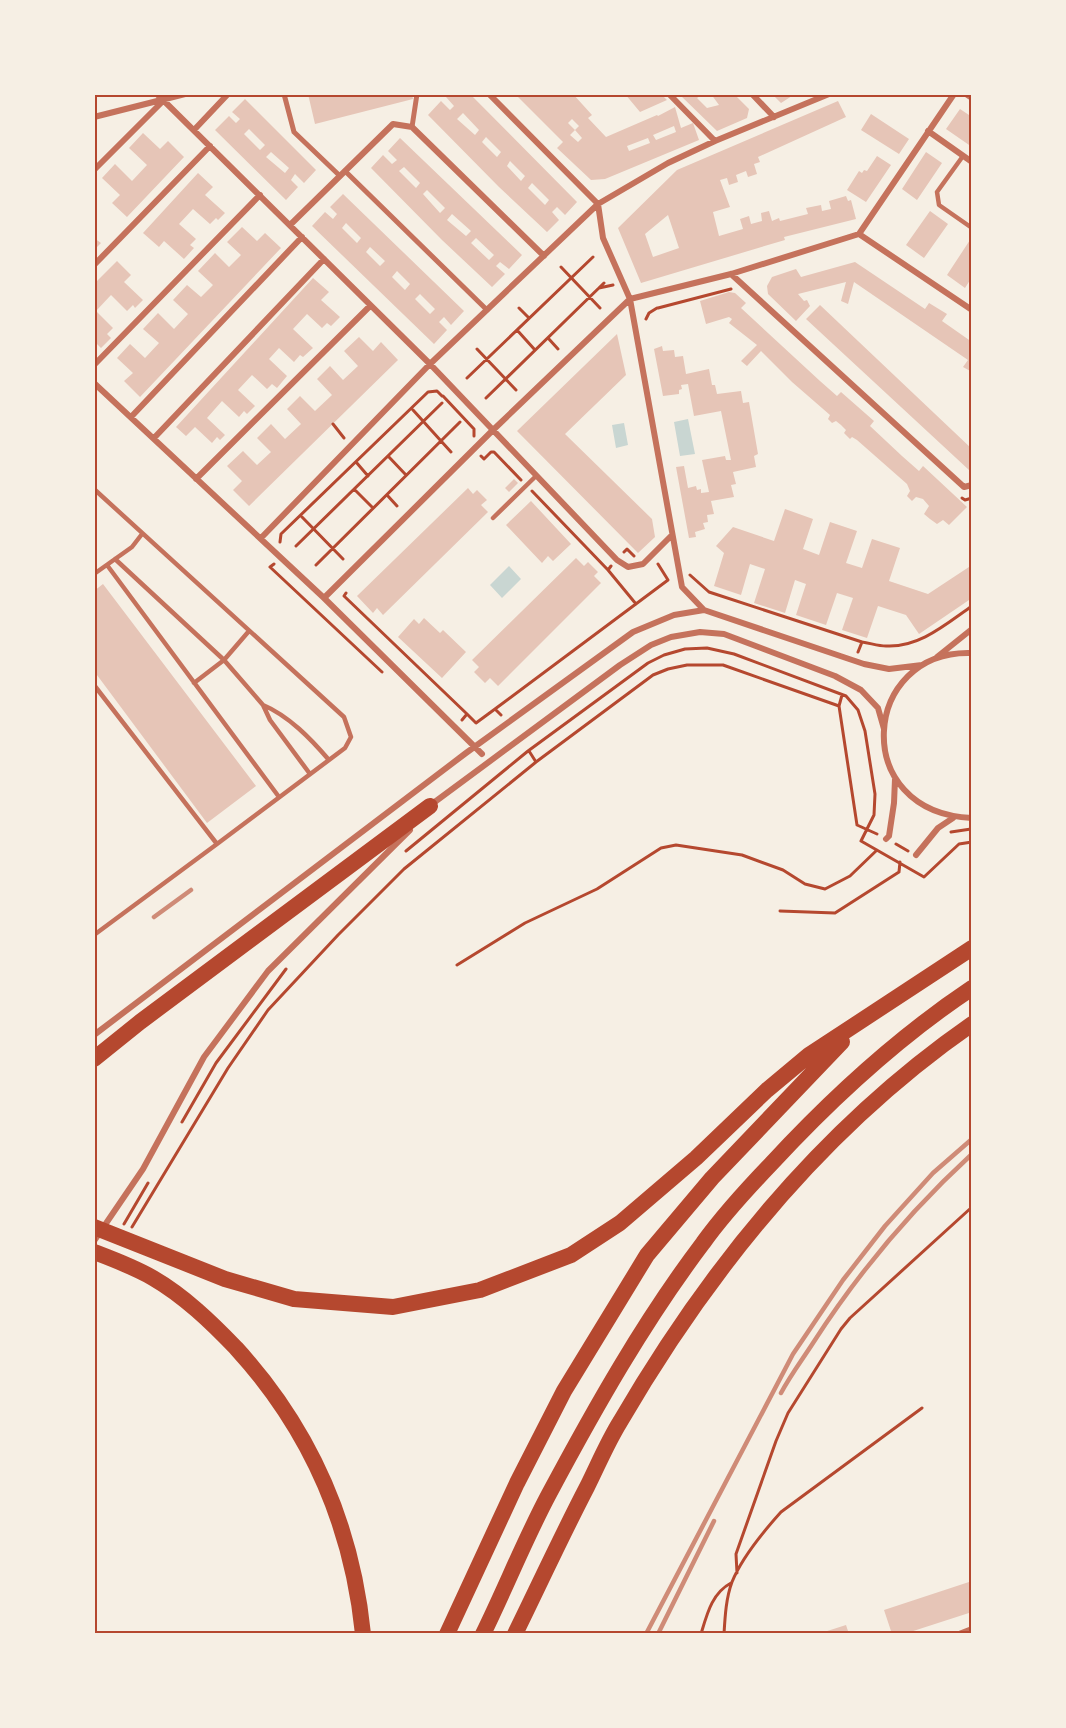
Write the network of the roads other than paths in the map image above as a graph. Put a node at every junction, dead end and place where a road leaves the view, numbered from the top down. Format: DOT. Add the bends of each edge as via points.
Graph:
graph roads {
  1 [pos="158,94"];
  2 [pos="185,94"];
  3 [pos="228,94"];
  4 [pos="284,94"];
  5 [pos="417,94"];
  6 [pos="489,94"];
  7 [pos="669,94"];
  8 [pos="752,94"];
  9 [pos="829,94"];
  10 [pos="954,94"];
  11 [pos="966,94"];
  12 [pos="972,98"];
  13 [pos="164,100"];
  14 [pos="94,117"];
  15 [pos="774,117"];
  16 [pos="412,127"];
  17 [pos="194,130"];
  18 [pos="928,131"];
  19 [pos="715,141"];
  20 [pos="210,146"];
  21 [pos="963,156"];
  22 [pos="972,162"];
  23 [pos="94,170"];
  24 [pos="342,174"];
  25 [pos="260,195"];
  26 [pos="598,204"];
  27 [pos="290,225"];
  28 [pos="972,228"];
  29 [pos="859,234"];
  30 [pos="302,237"];
  31 [pos="544,256"];
  32 [pos="324,259"];
  33 [pos="94,265"];
  34 [pos="731,274"];
  35 [pos="630,299"];
  36 [pos="370,306"];
  37 [pos="487,310"];
  38 [pos="972,310"];
  39 [pos="430,364"];
  40 [pos="94,365"];
  41 [pos="94,383"];
  42 [pos="131,417"];
  43 [pos="492,431"];
  44 [pos="154,438"];
  45 [pos="536,476"];
  46 [pos="196,479"];
  47 [pos="972,484"];
  48 [pos="94,489"];
  49 [pos="492,518"];
  50 [pos="142,534"];
  51 [pos="671,536"];
  52 [pos="261,538"];
  53 [pos="116,559"];
  54 [pos="107,565"];
  55 [pos="94,574"];
  56 [pos="324,598"];
  57 [pos="704,610"];
  58 [pos="972,629"];
  59 [pos="249,631"];
  60 [pos="972,653"];
  61 [pos="224,660"];
  62 [pos="934,660"];
  63 [pos="922,666"];
  64 [pos="194,683"];
  65 [pos="94,685"];
  66 [pos="263,705"];
  67 [pos="884,729"];
  68 [pos="475,746"];
  69 [pos="482,754"];
  70 [pos="501,754"];
  71 [pos="329,760"];
  72 [pos="477,772"];
  73 [pos="310,774"];
  74 [pos="895,778"];
  75 [pos="279,797"];
  76 [pos="430,806"];
  77 [pos="953,818"];
  78 [pos="972,818"];
  79 [pos="886,839"];
  80 [pos="217,844"];
  81 [pos="916,855"];
  82 [pos="94,935"];
  83 [pos="972,948"];
  84 [pos="972,988"];
  85 [pos="861,1022"];
  86 [pos="972,1024"];
  87 [pos="94,1035"];
  88 [pos="94,1059"];
  89 [pos="94,1227"];
  90 [pos="94,1241"];
  91 [pos="94,1252"];
  92 [pos="972,1629"];
  93 [pos="363,1634"];
  94 [pos="447,1634"];
  95 [pos="483,1634"];
  96 [pos="515,1634"];
  97 [pos="958,1634"];
  1 -- 13 [label="street"];
  2 -- 13 [label="street"];
  3 -- 17 [label="street"];
  4 -- 24 [label="street" via="294,132"];
  5 -- 16 [label="street"];
  6 -- 26 [label="street"];
  7 -- 19 [label="street"];
  8 -- 15 [label="street"];
  9 -- 15 [label="street"];
  10 -- 18 [label="street"];
  11 -- 12 [label="street"];
  13 -- 14 [label="street"];
  13 -- 17 [label="street"];
  13 -- 23 [label="street"];
  15 -- 19 [label="street"];
  16 -- 24 [label="street" via="393,124"];
  16 -- 31 [label="street"];
  17 -- 20 [label="street"];
  18 -- 21 [label="street"];
  18 -- 29 [label="street"];
  19 -- 26 [label="street"];
  20 -- 25 [label="street"];
  20 -- 33 [label="street"];
  21 -- 22 [label="street"];
  21 -- 28 [label="lane" via="937,192 939,205"];
  24 -- 27 [label="street"];
  24 -- 37 [label="street"];
  25 -- 27 [label="street"];
  25 -- 40 [label="street"];
  26 -- 31 [label="street"];
  26 -- 35 [label="street" via="603,238"];
  27 -- 30 [label="street"];
  29 -- 34 [label="street"];
  29 -- 38 [label="street"];
  30 -- 32 [label="street"];
  30 -- 42 [label="street"];
  31 -- 37 [label="street"];
  32 -- 36 [label="street"];
  32 -- 44 [label="street"];
  34 -- 35 [label="street"];
  34 -- 47 [label="street" via="964,486"];
  35 -- 43 [label="street"];
  35 -- 51 [label="street"];
  36 -- 39 [label="street"];
  36 -- 46 [label="street"];
  37 -- 39 [label="street"];
  39 -- 43 [label="street"];
  39 -- 52 [label="street"];
  41 -- 42 [label="street"];
  42 -- 44 [label="street"];
  43 -- 45 [label="street"];
  43 -- 56 [label="street"];
  44 -- 46 [label="street"];
  45 -- 49 [label="lane"];
  45 -- 51 [label="street" via="628,567 643,564"];
  46 -- 52 [label="street"];
  48 -- 50 [label="lane"];
  50 -- 53 [label="lane"];
  50 -- 59 [label="lane"];
  51 -- 57 [label="street" via="682,587"];
  52 -- 56 [label="street"];
  53 -- 54 [label="lane"];
  53 -- 61 [label="lane"];
  54 -- 55 [label="lane"];
  54 -- 64 [label="lane"];
  56 -- 68 [label="street"];
  57 -- 63 [label="street" via="855,661 889,669"];
  57 -- 68 [label="street" via="674,615 633,632"];
  58 -- 62 [label="street"];
  59 -- 61 [label="lane"];
  59 -- 71 [label="lane" via="344,717 351,737 345,748"];
  60 -- 62 [label="street"];
  61 -- 64 [label="lane"];
  61 -- 66 [label="lane"];
  62 -- 63 [label="street"];
  63 -- 67 [label="street" via="895,693"];
  64 -- 75 [label="lane"];
  65 -- 80 [label="lane"];
  66 -- 71 [label="lane" via="278,712"];
  66 -- 73 [label="lane"];
  67 -- 70 [label="street" via="878,708 847,682 724,634 700,632 651,645"];
  67 -- 74 [label="street" via="885,754"];
  68 -- 69 [label="street"];
  68 -- 87 [label="street"];
  69 -- 70 [label="street"];
  69 -- 72 [label="street"];
  70 -- 72 [label="street"];
  71 -- 73 [label="lane"];
  72 -- 76 [label="street"];
  73 -- 75 [label="lane"];
  74 -- 77 [label="street" via="920,804"];
  74 -- 79 [label="street"];
  75 -- 80 [label="lane"];
  76 -- 88 [label="highway"];
  76 -- 90 [label="street" via="268,971 204,1057 144,1169"];
  77 -- 78 [label="street"];
  77 -- 81 [label="street"];
  80 -- 82 [label="lane"];
  83 -- 85 [label="highway"];
  84 -- 95 [label="highway" via="923,1022 800,1132 703,1243 635,1342 594,1412 548,1496"];
  85 -- 89 [label="highway" via="809,1055 767,1090 620,1223 571,1255 480,1290 393,1307 294,1299 225,1280"];
  85 -- 94 [label="highway" via="712,1178 647,1255 564,1391"];
  86 -- 96 [label="highway" via="891,1087 819,1154 699,1299 618,1424"];
  91 -- 93 [label="highway" via="154,1279 189,1304 252,1366 293,1420 322,1474 345,1538 359,1596"];
  92 -- 97 [label="street"];
}
